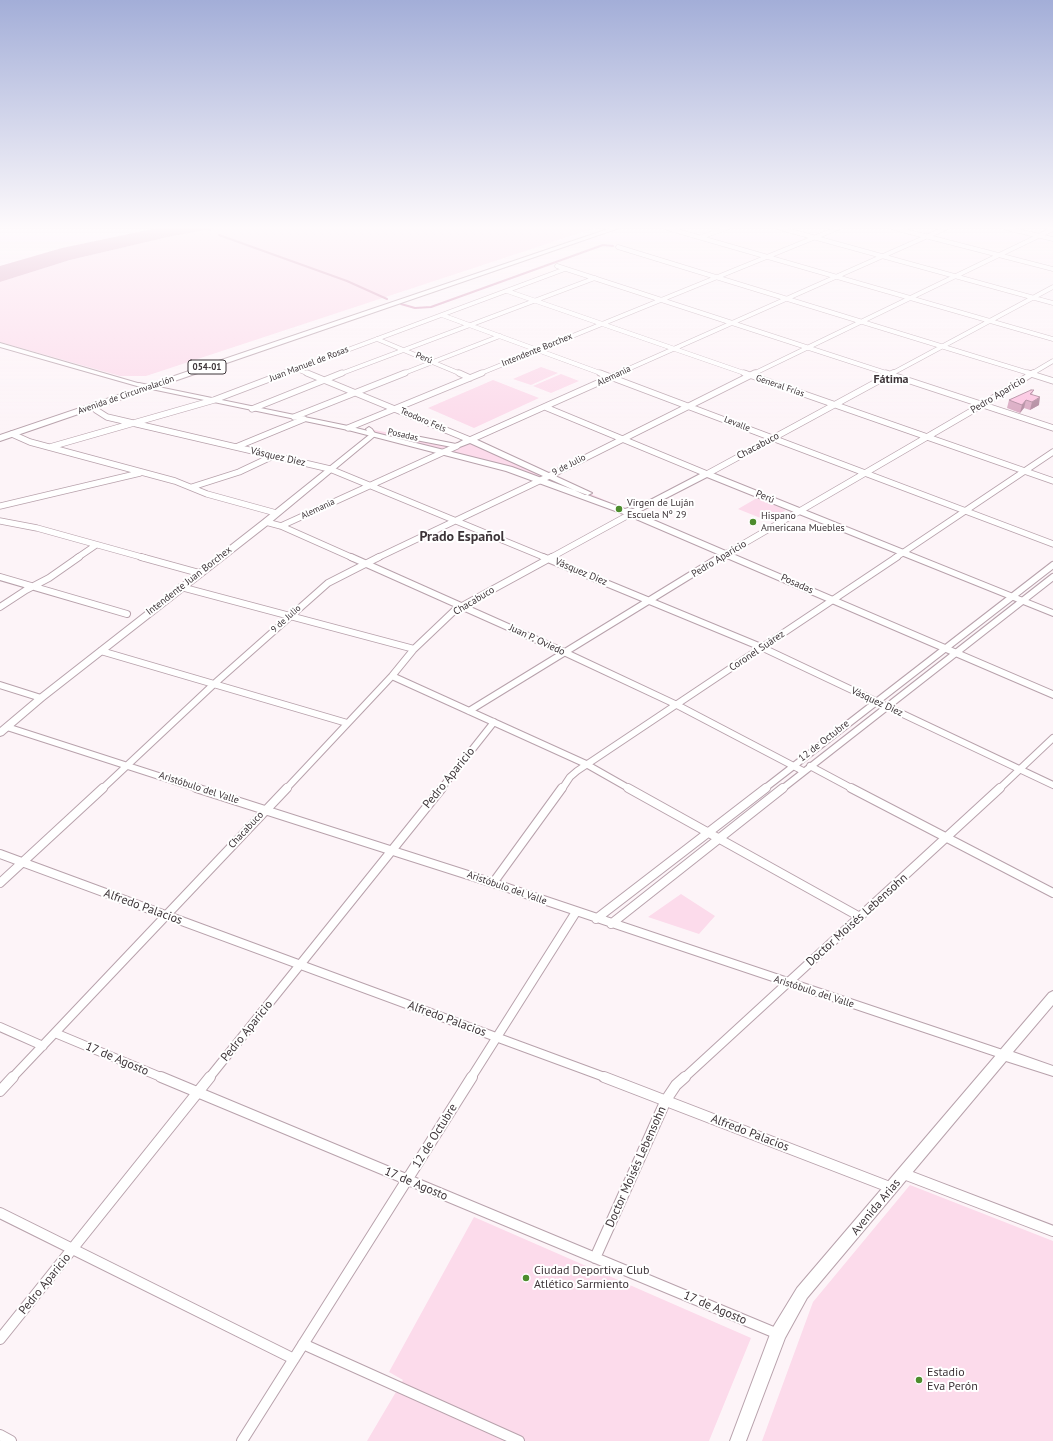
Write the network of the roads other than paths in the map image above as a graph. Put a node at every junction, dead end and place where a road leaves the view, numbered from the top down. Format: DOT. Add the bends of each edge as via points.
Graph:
graph roads {
  1 [pos="404,295"];
  2 [pos="418,295"];
  3 [pos="495,295"];
  4 [pos="520,295"];
  5 [pos="547,295"];
  6 [pos="648,295"];
  7 [pos="669,295"];
  8 [pos="773,295"];
  9 [pos="793,295"];
  10 [pos="902,295"];
  11 [pos="917,295"];
  12 [pos="1027,295"];
  13 [pos="1037,295"];
  14 [pos="1034,297"];
  15 [pos="911,298"];
  16 [pos="660,299"];
  17 [pos="785,299"];
  18 [pos="534,300"];
  19 [pos="1053,303"];
  20 [pos="442,315"];
  21 [pos="991,321"];
  22 [pos="860,322"];
  23 [pos="731,323"];
  24 [pos="601,324"];
  25 [pos="470,325"];
  26 [pos="500,336"];
  27 [pos="1053,338"];
  28 [pos="377,339"];
  29 [pos="0,345"];
  30 [pos="806,348"];
  31 [pos="942,348"];
  32 [pos="672,349"];
  33 [pos="402,350"];
  34 [pos="537,350"];
  35 [pos="1053,361"];
  36 [pos="433,362"];
  37 [pos="296,369"];
  38 [pos="1031,375"];
  39 [pos="750,376"];
  40 [pos="891,376"];
  41 [pos="612,377"];
  42 [pos="470,378"];
  43 [pos="324,381"];
  44 [pos="1053,381"];
  45 [pos="139,384"];
  46 [pos="151,386"];
  47 [pos="355,393"];
  48 [pos="214,400"];
  49 [pos="95,405"];
  50 [pos="835,405"];
  51 [pos="982,405"];
  52 [pos="688,406"];
  53 [pos="545,407"];
  54 [pos="395,408"];
  55 [pos="252,409"];
  56 [pos="294,417"];
  57 [pos="304,420"];
  58 [pos="368,420"];
  59 [pos="135,424"];
  60 [pos="348,428"];
  61 [pos="1053,428"];
  62 [pos="371,432"];
  63 [pos="12,434"];
  64 [pos="0,437"];
  65 [pos="926,437"];
  66 [pos="774,438"];
  67 [pos="622,439"];
  68 [pos="470,440"];
  69 [pos="457,446"];
  70 [pos="235,447"];
  71 [pos="50,448"];
  72 [pos="443,452"];
  73 [pos="1053,452"];
  74 [pos="273,456"];
  75 [pos="330,470"];
  76 [pos="1024,471"];
  77 [pos="865,472"];
  78 [pos="142,473"];
  79 [pos="707,474"];
  80 [pos="549,476"];
  81 [pos="539,481"];
  82 [pos="1053,481"];
  83 [pos="369,485"];
  84 [pos="192,487"];
  85 [pos="0,506"];
  86 [pos="798,511"];
  87 [pos="965,511"];
  88 [pos="276,513"];
  89 [pos="633,513"];
  90 [pos="456,521"];
  91 [pos="0,522"];
  92 [pos="266,522"];
  93 [pos="282,526"];
  94 [pos="1053,544"];
  95 [pos="96,545"];
  96 [pos="902,553"];
  97 [pos="727,554"];
  98 [pos="549,559"];
  99 [pos="364,564"];
  100 [pos="1053,565"];
  101 [pos="200,573"];
  102 [pos="0,577"];
  103 [pos="1053,577"];
  104 [pos="32,587"];
  105 [pos="181,587"];
  106 [pos="1011,597"];
  107 [pos="832,599"];
  108 [pos="648,600"];
  109 [pos="1022,601"];
  110 [pos="462,606"];
  111 [pos="0,607"];
  112 [pos="1053,613"];
  113 [pos="128,614"];
  114 [pos="289,616"];
  115 [pos="761,647"];
  116 [pos="944,648"];
  117 [pos="414,649"];
  118 [pos="101,651"];
  119 [pos="564,652"];
  120 [pos="956,654"];
  121 [pos="392,676"];
  122 [pos="214,684"];
  123 [pos="0,685"];
  124 [pos="1053,695"];
  125 [pos="41,698"];
  126 [pos="876,701"];
  127 [pos="677,705"];
  128 [pos="887,707"];
  129 [pos="469,711"];
  130 [pos="494,722"];
  131 [pos="347,723"];
  132 [pos="4,730"];
  133 [pos="1053,738"];
  134 [pos="586,764"];
  135 [pos="128,765"];
  136 [pos="792,766"];
  137 [pos="806,769"];
  138 [pos="1020,769"];
  139 [pos="1053,785"];
  140 [pos="264,810"];
  141 [pos="707,831"];
  142 [pos="947,837"];
  143 [pos="719,838"];
  144 [pos="391,850"];
  145 [pos="0,854"];
  146 [pos="22,863"];
  147 [pos="0,883"];
  148 [pos="493,883"];
  149 [pos="1053,893"];
  150 [pos="576,912"];
  151 [pos="165,915"];
  152 [pos="860,917"];
  153 [pos="596,918"];
  154 [pos="612,924"];
  155 [pos="299,965"];
  156 [pos="788,983"];
  157 [pos="1053,996"];
  158 [pos="0,1027"];
  159 [pos="55,1033"];
  160 [pos="497,1037"];
  161 [pos="43,1046"];
  162 [pos="1005,1055"];
  163 [pos="1053,1071"];
  164 [pos="0,1091"];
  165 [pos="197,1092"];
  166 [pos="666,1100"];
  167 [pos="904,1174"];
  168 [pos="407,1180"];
  169 [pos="892,1188"];
  170 [pos="0,1214"];
  171 [pos="1053,1231"];
  172 [pos="72,1249"];
  173 [pos="595,1258"];
  174 [pos="778,1334"];
  175 [pos="0,1339"];
  176 [pos="303,1344"];
  177 [pos="294,1359"];
  178 [pos="0,1435"];
  179 [pos="11,1441"];
  180 [pos="242,1441"];
  181 [pos="519,1441"];
  182 [pos="738,1441"];
  1 -- 45 [label="highway, Avenida de Circunvalación / 054-01"];
  2 -- 46 [label="highway, Avenida de Circunvalación / 054-01"];
  3 -- 20 [label="street, Juan Manuel de Rosas"];
  4 -- 18 [label="street, General Frías"];
  5 -- 18 [label="street"];
  6 -- 16 [label="street"];
  7 -- 16 [label="street, Intendente Borchex"];
  8 -- 17 [label="street"];
  9 -- 17 [label="street, Alemania"];
  10 -- 15 [label="street"];
  11 -- 15 [label="street, 9 de Julio"];
  12 -- 14 [label="street"];
  13 -- 14 [label="street, Chacabuco"];
  14 -- 19 [label="street"];
  14 -- 21 [label="street, Chacabuco"];
  15 -- 21 [label="street"];
  15 -- 22 [label="street, 9 de Julio"];
  16 -- 23 [label="street"];
  16 -- 24 [label="street, Intendente Borchex"];
  17 -- 22 [label="street"];
  17 -- 23 [label="street, Alemania"];
  18 -- 24 [label="street, General Frías"];
  18 -- 25 [label="street"];
  20 -- 25 [label="street, Levalle"];
  20 -- 28 [label="street, Juan Manuel de Rosas"];
  21 -- 27 [label="street"];
  21 -- 31 [label="street, Chacabuco"];
  22 -- 30 [label="street, 9 de Julio"];
  22 -- 31 [label="street"];
  23 -- 30 [label="street"];
  23 -- 32 [label="street, Alemania"];
  24 -- 32 [label="street, General Frías"];
  24 -- 34 [label="street, Intendente Borchex"];
  25 -- 26 [label="street, Levalle"];
  25 -- 33 [label="street"];
  26 -- 34 [label="street, Levalle"];
  26 -- 36 [label="street"];
  28 -- 33 [label="street, Perú"];
  28 -- 37 [label="street, Juan Manuel de Rosas"];
  29 -- 45 [label="street"];
  30 -- 39 [label="street, 9 de Julio"];
  30 -- 40 [label="street"];
  31 -- 38 [label="street"];
  31 -- 40 [label="street, Chacabuco"];
  32 -- 39 [label="street, General Frías"];
  32 -- 41 [label="street, Alemania"];
  33 -- 36 [label="street, Perú"];
  33 -- 43 [label="street"];
  34 -- 41 [label="street, Levalle"];
  34 -- 42 [label="street, Intendente Borchex"];
  35 -- 38 [label="street, Pedro Aparicio"];
  36 -- 42 [label="street, Perú"];
  36 -- 47 [label="street"];
  37 -- 43 [label="street, Teodoro Fels"];
  37 -- 48 [label="street, Juan Manuel de Rosas"];
  38 -- 44 [label="street"];
  38 -- 51 [label="street, Pedro Aparicio"];
  39 -- 50 [label="street, General Frías"];
  39 -- 52 [label="street, 9 de Julio"];
  40 -- 50 [label="street, Chacabuco"];
  40 -- 51 [label="street"];
  41 -- 52 [label="street, Levalle"];
  41 -- 53 [label="street, Alemania"];
  42 -- 54 [label="street, Intendente Borchex"];
  43 -- 47 [label="street, Teodoro Fels"];
  43 -- 55 [label="street"];
  45 -- 46 [label="main road"];
  45 -- 64 [label="highway, Avenida de Circunvalación / 054-01"];
  46 -- 48 [label="main road"];
  46 -- 49 [label="highway, Avenida de Circunvalación / 054-01"];
  47 -- 54 [label="street, Teodoro Fels"];
  47 -- 56 [label="street"];
  48 -- 55 [label="main road"];
  48 -- 59 [label="street, Juan Manuel de Rosas"];
  49 -- 59 [label="street, Vásquez Diez" via="100,414"];
  49 -- 63 [label="highway, Avenida de Circunvalación / 054-01"];
  50 -- 65 [label="street, General Frías"];
  50 -- 66 [label="street, Chacabuco"];
  51 -- 61 [label="street"];
  51 -- 65 [label="street, Pedro Aparicio"];
  52 -- 66 [label="street, Levalle"];
  52 -- 67 [label="street, 9 de Julio"];
  53 -- 67 [label="street, Perú"];
  53 -- 68 [label="street, Alemania"];
  54 -- 58 [label="street, Intendente Borchex"];
  54 -- 68 [label="street, Teodoro Fels"];
  55 -- 56 [label="main road"];
  56 -- 57 [label="main road"];
  57 -- 60 [label="main road"];
  57 -- 70 [label="street"];
  58 -- 60 [label="street, Intendente Borchex"];
  58 -- 62 [label="street" via="366,424"];
  59 -- 70 [label="street, Vásquez Diez"];
  59 -- 71 [label="street, Juan Manuel de Rosas"];
  60 -- 62 [label="main road"];
  62 -- 69 [label="main road, Posadas"];
  62 -- 72 [label="main road, Posadas"];
  62 -- 75 [label="street, Intendente Juan Borchex"];
  63 -- 64 [label="highway, Avenida de Circunvalación / 054-01"];
  63 -- 71 [label="street"];
  65 -- 76 [label="street, General Frías"];
  65 -- 77 [label="street, Pedro Aparicio"];
  66 -- 77 [label="street, Levalle"];
  66 -- 79 [label="street, Chacabuco"];
  67 -- 79 [label="street, Perú"];
  67 -- 80 [label="street, 9 de Julio"];
  68 -- 69 [label="main road, Alemania"];
  68 -- 80 [label="main road, Teodoro Fels"];
  69 -- 72 [label="street, Alemania"];
  70 -- 74 [label="street, Vásquez Diez"];
  71 -- 78 [label="street"];
  72 -- 81 [label="main road, Posadas" via="498,465"];
  72 -- 83 [label="street, Alemania"];
  73 -- 76 [label="street, Coronel Suárez"];
  74 -- 75 [label="street, Vásquez Diez"];
  74 -- 84 [label="street" via="239,472"];
  75 -- 83 [label="street, Vásquez Diez"];
  75 -- 88 [label="street, Intendente Juan Borchex"];
  76 -- 82 [label="street, General Frías"];
  76 -- 87 [label="street, Coronel Suárez"];
  77 -- 86 [label="street, Pedro Aparicio"];
  77 -- 87 [label="street, Levalle"];
  78 -- 84 [label="street" via="175,480"];
  78 -- 85 [label="street"];
  79 -- 86 [label="main road, Perú"];
  79 -- 89 [label="main road, Chacabuco"];
  80 -- 81 [label="street, 9 de Julio"];
  80 -- 89 [label="main road, Posadas"];
  81 -- 89 [label="main road, Posadas"];
  81 -- 90 [label="street, 9 de Julio"];
  83 -- 90 [label="street, Vásquez Diez"];
  83 -- 93 [label="street, Alemania"];
  84 -- 88 [label="street" via="219,498"];
  86 -- 96 [label="main road, Perú"];
  86 -- 97 [label="street, Pedro Aparicio"];
  87 -- 94 [label="street, Levalle"];
  87 -- 96 [label="street, Coronel Suárez"];
  88 -- 92 [label="street, Intendente Juan Borchex"];
  89 -- 97 [label="main road, Posadas"];
  89 -- 98 [label="street, Chacabuco"];
  90 -- 98 [label="street, Vásquez Diez"];
  90 -- 99 [label="street, 9 de Julio"];
  91 -- 95 [label="street" via="24,524"];
  92 -- 93 [label="street, Juan P. Oviedo"];
  92 -- 101 [label="street, Intendente Juan Borchex"];
  93 -- 99 [label="street, Juan P. Oviedo"];
  95 -- 101 [label="street"];
  95 -- 104 [label="street"];
  96 -- 106 [label="main road, Perú"];
  96 -- 107 [label="street, Coronel Suárez"];
  97 -- 107 [label="main road, Posadas"];
  97 -- 108 [label="street, Pedro Aparicio"];
  98 -- 108 [label="street, Vásquez Diez"];
  98 -- 110 [label="street, Chacabuco"];
  99 -- 110 [label="street, Juan P. Oviedo"];
  99 -- 114 [label="street, 9 de Julio" via="328,582"];
  100 -- 106 [label="street, 12 de Octubre"];
  101 -- 105 [label="street, Intendente Juan Borchex"];
  102 -- 104 [label="street"];
  103 -- 109 [label="street, 12 de Octubre"];
  104 -- 111 [label="street"];
  104 -- 113 [label="street"];
  105 -- 114 [label="street"];
  105 -- 118 [label="street, Intendente Juan Borchex"];
  106 -- 109 [label="main road, Perú"];
  106 -- 116 [label="street, 12 de Octubre"];
  107 -- 115 [label="street, Coronel Suárez"];
  107 -- 116 [label="main road, Posadas"];
  108 -- 115 [label="street, Vásquez Diez"];
  108 -- 119 [label="street, Pedro Aparicio"];
  109 -- 112 [label="main road, Perú"];
  109 -- 120 [label="street, 12 de Octubre"];
  110 -- 117 [label="street, Chacabuco"];
  110 -- 119 [label="street, Juan P. Oviedo"];
  114 -- 117 [label="street"];
  114 -- 122 [label="street, 9 de Julio"];
  115 -- 126 [label="street, Vásquez Diez"];
  115 -- 127 [label="street, Coronel Suárez"];
  116 -- 120 [label="main road, Posadas"];
  116 -- 126 [label="street, 12 de Octubre"];
  117 -- 121 [label="street, Chacabuco"];
  118 -- 122 [label="street"];
  118 -- 125 [label="street, Intendente Juan Borchex"];
  119 -- 127 [label="street, Juan P. Oviedo"];
  119 -- 129 [label="street, Pedro Aparicio"];
  120 -- 124 [label="main road, Posadas"];
  120 -- 128 [label="street, 12 de Octubre"];
  121 -- 129 [label="street"];
  121 -- 131 [label="street, Chacabuco"];
  122 -- 131 [label="street"];
  122 -- 135 [label="street, 9 de Julio"];
  123 -- 125 [label="street"];
  125 -- 132 [label="street, Intendente Juan Borchex"];
  126 -- 128 [label="street, Vásquez Diez"];
  126 -- 136 [label="street, 12 de Octubre"];
  127 -- 134 [label="street, Coronel Suárez"];
  127 -- 136 [label="street, Juan P. Oviedo"];
  128 -- 137 [label="street, 12 de Octubre"];
  128 -- 138 [label="street, Vásquez Diez"];
  129 -- 130 [label="street"];
  130 -- 134 [label="street"];
  130 -- 144 [label="street, Pedro Aparicio"];
  131 -- 140 [label="street, Chacabuco"];
  132 -- 135 [label="street, Aristóbulo del Valle"];
  133 -- 138 [label="street, Doctor Moisés Lebensohn"];
  134 -- 141 [label="street"];
  134 -- 148 [label="street, Coronel Suárez" via="570,777"];
  135 -- 140 [label="street, Aristóbulo del Valle"];
  135 -- 146 [label="street, 9 de Julio"];
  136 -- 137 [label="street, Juan P. Oviedo"];
  136 -- 141 [label="street, 12 de Octubre"];
  137 -- 142 [label="street, Juan P. Oviedo"];
  137 -- 143 [label="street, 12 de Octubre"];
  138 -- 139 [label="street, Vásquez Diez"];
  138 -- 142 [label="street, Doctor Moisés Lebensohn"];
  140 -- 144 [label="street, Aristóbulo del Valle"];
  140 -- 151 [label="street, Chacabuco"];
  141 -- 143 [label="street"];
  141 -- 153 [label="street, 12 de Octubre"];
  142 -- 149 [label="street, Juan P. Oviedo"];
  142 -- 152 [label="street, Doctor Moisés Lebensohn"];
  143 -- 152 [label="street"];
  143 -- 154 [label="street, 12 de Octubre"];
  144 -- 148 [label="street, Aristóbulo del Valle"];
  144 -- 155 [label="street, Pedro Aparicio"];
  145 -- 146 [label="street, Alfredo Palacios"];
  146 -- 147 [label="street, 9 de Julio"];
  146 -- 151 [label="street, Alfredo Palacios"];
  148 -- 150 [label="street, Aristóbulo del Valle"];
  150 -- 153 [label="street, Aristóbulo del Valle"];
  150 -- 160 [label="street, 12 de Octubre"];
  151 -- 155 [label="street, Alfredo Palacios"];
  151 -- 159 [label="street, Chacabuco"];
  152 -- 156 [label="street, Doctor Moisés Lebensohn"];
  153 -- 154 [label="street, Aristóbulo del Valle"];
  154 -- 156 [label="street, Aristóbulo del Valle"];
  155 -- 160 [label="street, Alfredo Palacios"];
  155 -- 165 [label="street, Pedro Aparicio"];
  156 -- 162 [label="street, Aristóbulo del Valle"];
  156 -- 166 [label="street, Doctor Moisés Lebensohn" via="676,1085"];
  157 -- 162 [label="main road, Avenida Arias"];
  158 -- 161 [label="street"];
  159 -- 161 [label="street, Chacabuco"];
  159 -- 165 [label="street, 17 de Agosto"];
  160 -- 166 [label="street, Alfredo Palacios"];
  160 -- 168 [label="street, 12 de Octubre"];
  161 -- 164 [label="street, Chacabuco"];
  162 -- 163 [label="main road"];
  162 -- 167 [label="main road, Avenida Arias"];
  165 -- 168 [label="street, 17 de Agosto"];
  165 -- 172 [label="street, Pedro Aparicio"];
  166 -- 169 [label="street, Alfredo Palacios"];
  166 -- 173 [label="street, Doctor Moisés Lebensohn"];
  167 -- 169 [label="main road, Avenida Arias"];
  167 -- 171 [label="street"];
  168 -- 173 [label="street, 17 de Agosto"];
  168 -- 176 [label="street, 12 de Octubre"];
  169 -- 174 [label="main road, Avenida Arias" via="802,1294"];
  170 -- 172 [label="street"];
  172 -- 175 [label="street, Pedro Aparicio"];
  172 -- 177 [label="street"];
  173 -- 174 [label="street, 17 de Agosto"];
  174 -- 182 [label="main road, Avenida Arias"];
  176 -- 177 [label="street, 12 de Octubre"];
  176 -- 181 [label="street"];
  177 -- 180 [label="street, 12 de Octubre"];
  178 -- 179 [label="street"];
}
